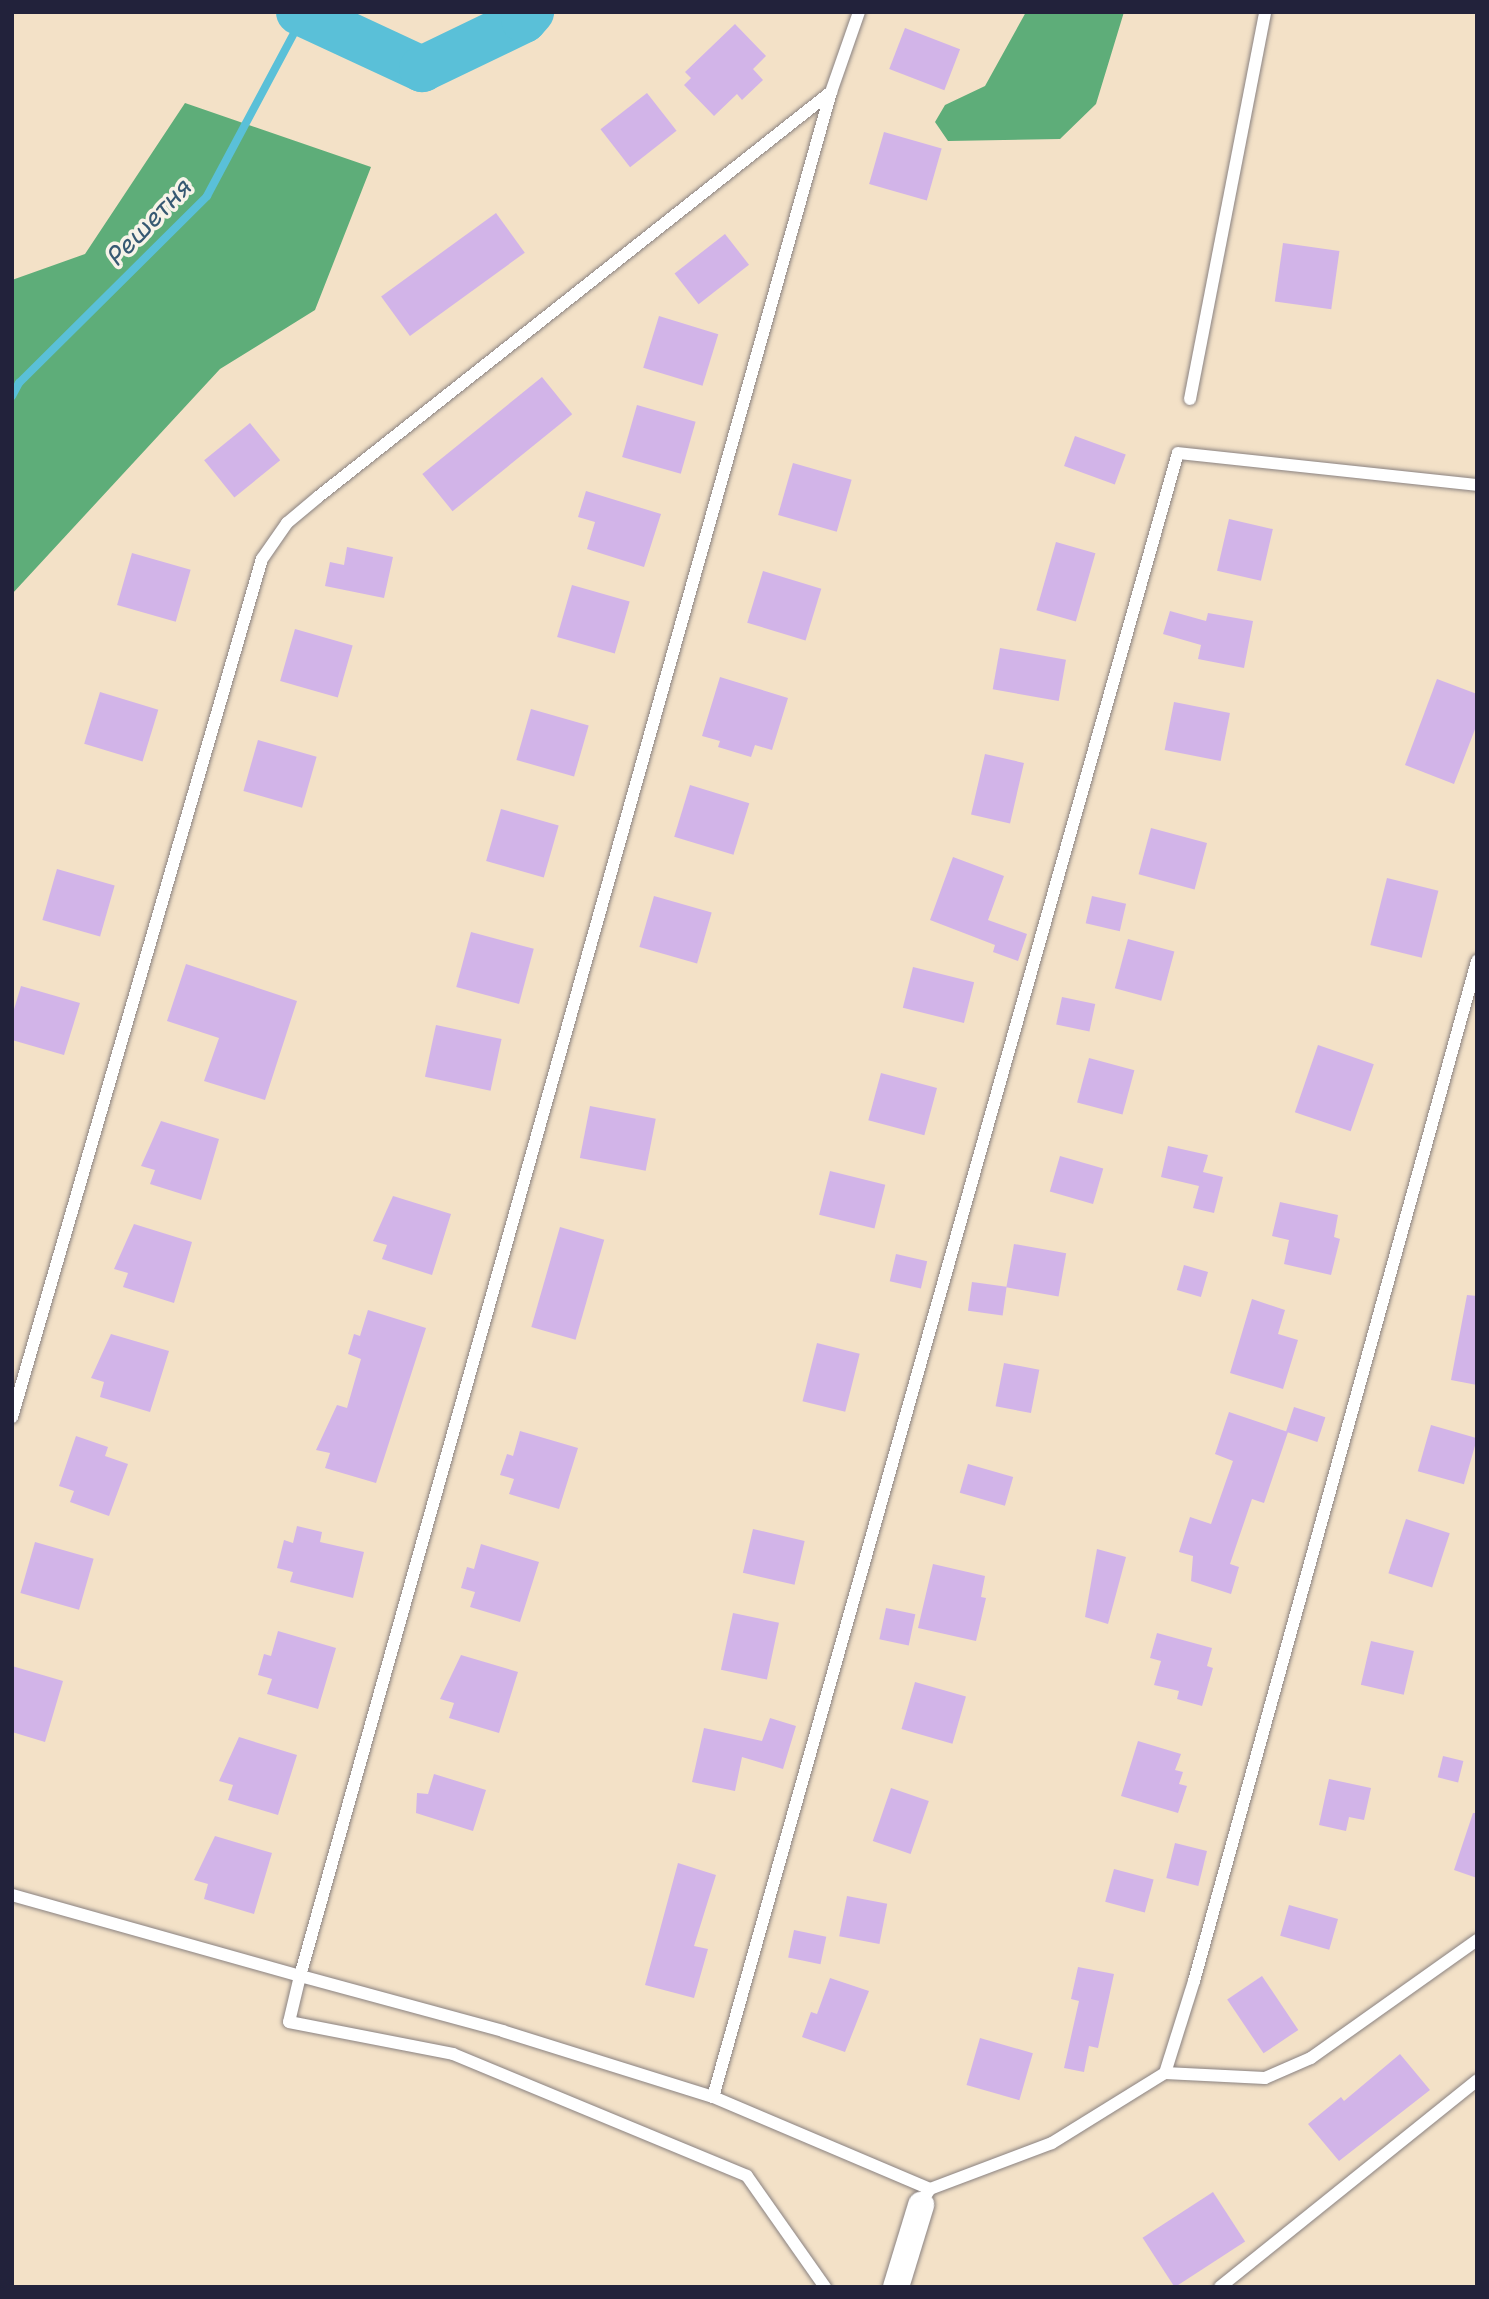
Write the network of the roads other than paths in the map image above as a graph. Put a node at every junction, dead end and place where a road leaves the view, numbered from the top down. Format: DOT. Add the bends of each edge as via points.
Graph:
graph roads {
  1 [pos="859,12"];
  2 [pos="1265,12"];
  3 [pos="831,92"];
  4 [pos="1190,399"];
  5 [pos="1477,485"];
  6 [pos="1477,961"];
  7 [pos="12,1417"];
  8 [pos="12,1895"];
  9 [pos="1477,1940"];
  10 [pos="300,1976"];
  11 [pos="1165,2073"];
  12 [pos="1477,2080"];
  13 [pos="713,2097"];
  14 [pos="926,2197"];
  15 [pos="825,2287"];
  16 [pos="896,2287"];
  17 [pos="1220,2287"];
  1 -- 3 [label="lane"];
  2 -- 4 [label="lane"];
  3 -- 7 [label="lane" via="318,497 287,523 262,559"];
  3 -- 10 [label="lane"];
  5 -- 13 [label="lane" via="1178,453"];
  6 -- 11 [label="lane"];
  8 -- 10 [label="lane"];
  9 -- 11 [label="lane" via="1311,2058 1265,2078"];
  10 -- 13 [label="lane" via="503,2031"];
  10 -- 15 [label="lane" via="289,2022 453,2053 747,2176"];
  11 -- 14 [label="lane" via="1052,2143"];
  12 -- 17 [label="lane"];
  13 -- 14 [label="lane"];
  14 -- 16 [label="street"];
}
